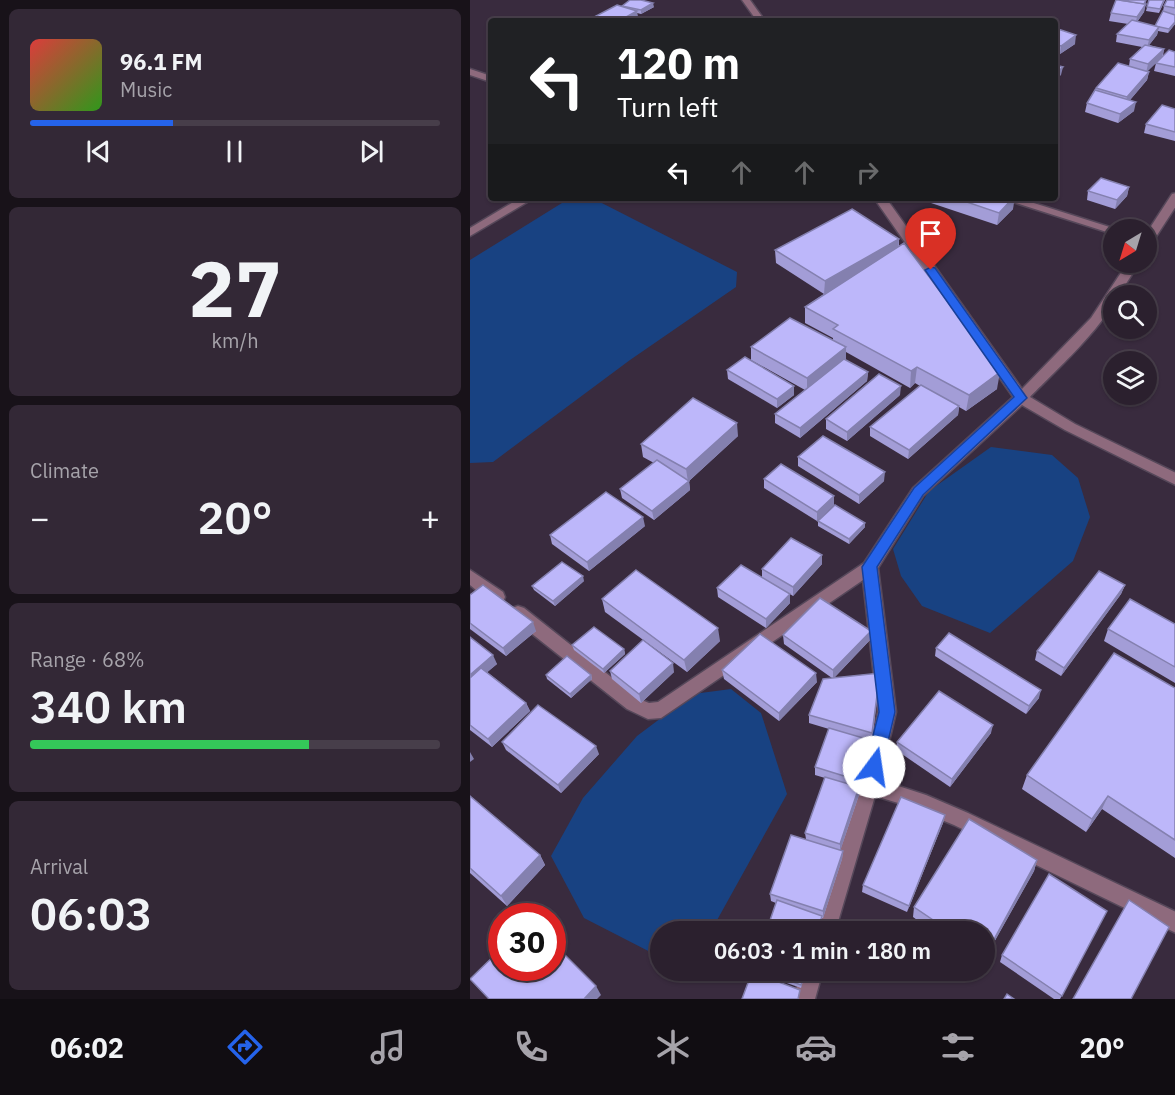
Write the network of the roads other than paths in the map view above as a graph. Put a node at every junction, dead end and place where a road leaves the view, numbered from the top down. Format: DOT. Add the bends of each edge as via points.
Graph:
graph roads {
  1 [pos="746,0"];
  2 [pos="759,18"];
  3 [pos="470,72"];
  4 [pos="488,79"];
  5 [pos="1175,196"];
  6 [pos="523,201"];
  7 [pos="882,201"];
  8 [pos="1016,201"];
  9 [pos="1157,226"];
  10 [pos="1103,228"];
  11 [pos="470,233"];
  12 [pos="1127,273"];
  13 [pos="1021,398"];
  14 [pos="1175,480"];
  15 [pos="870,567"];
  16 [pos="470,576"];
  17 [pos="869,786"];
  18 [pos="828,921"];
  19 [pos="1175,922"];
  20 [pos="810,981"];
  21 [pos="804,999"];
  1 -- 2 [label="street"];
  3 -- 4 [label="street"];
  5 -- 9 [label="street"];
  6 -- 11 [label="street"];
  7 -- 13 [label="street"];
  8 -- 10 [label="street"];
  12 -- 13 [label="street" via="1095,321"];
  13 -- 14 [label="street"];
  13 -- 15 [label="street" via="918,492"];
  15 -- 16 [label="street" via="661,710 648,711 633,704"];
  15 -- 17 [label="street" via="887,712"];
  17 -- 18 [label="street"];
  17 -- 19 [label="street" via="907,795 958,817"];
  20 -- 21 [label="street"];
}
